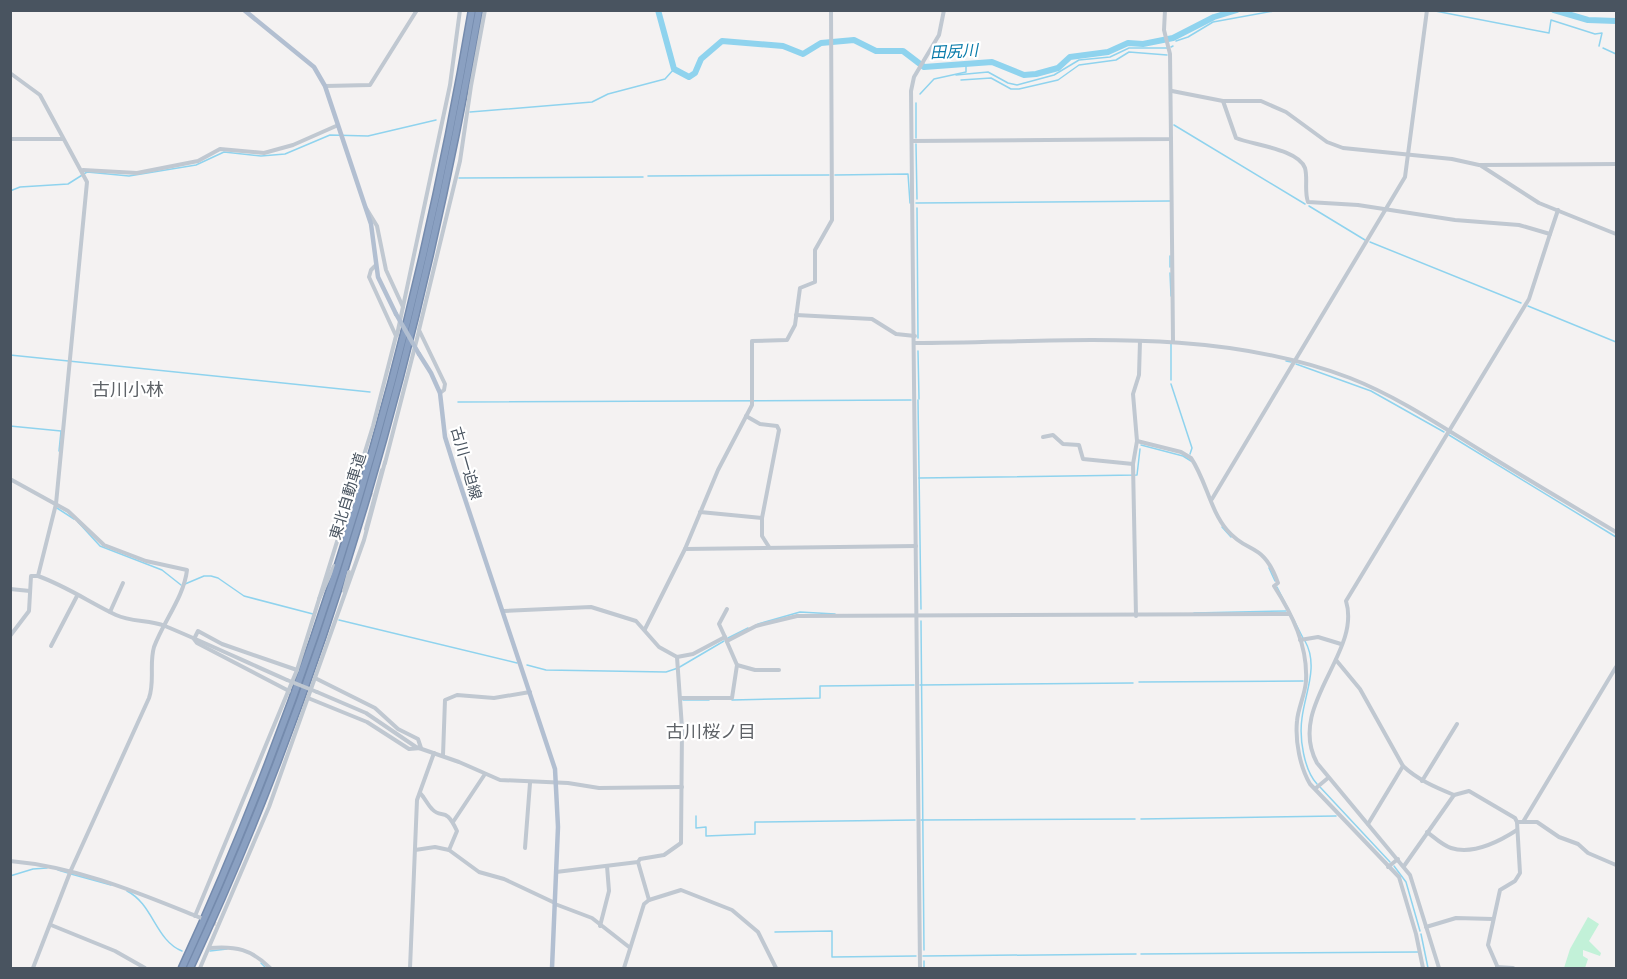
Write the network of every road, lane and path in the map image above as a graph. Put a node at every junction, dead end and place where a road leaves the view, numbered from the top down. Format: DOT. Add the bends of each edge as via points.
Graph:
graph roads {
  1 [pos="244,10"];
  2 [pos="417,10"];
  3 [pos="460,10"];
  4 [pos="472,10"];
  5 [pos="479,10"];
  6 [pos="485,10"];
  7 [pos="831,10"];
  8 [pos="944,10"];
  9 [pos="1166,10"];
  10 [pos="1427,10"];
  11 [pos="10,73"];
  12 [pos="325,86"];
  13 [pos="1172,91"];
  14 [pos="1223,100"];
  15 [pos="338,132"];
  16 [pos="10,139"];
  17 [pos="63,139"];
  18 [pos="1171,139"];
  19 [pos="912,141"];
  20 [pos="1406,156"];
  21 [pos="1617,164"];
  22 [pos="1479,165"];
  23 [pos="84,172"];
  24 [pos="365,207"];
  25 [pos="1387,209"];
  26 [pos="1558,210"];
  27 [pos="1550,234"];
  28 [pos="1617,234"];
  29 [pos="375,266"];
  30 [pos="403,308"];
  31 [pos="796,315"];
  32 [pos="419,330"];
  33 [pos="396,336"];
  34 [pos="915,336"];
  35 [pos="1140,341"];
  36 [pos="1173,341"];
  37 [pos="915,343"];
  38 [pos="1296,361"];
  39 [pos="440,393"];
  40 [pos="746,416"];
  41 [pos="1449,430"];
  42 [pos="1043,437"];
  43 [pos="1137,441"];
  44 [pos="362,460"];
  45 [pos="385,462"];
  46 [pos="1133,464"];
  47 [pos="10,478"];
  48 [pos="1211,499"];
  49 [pos="55,506"];
  50 [pos="700,512"];
  51 [pos="762,518"];
  52 [pos="343,521"];
  53 [pos="1617,532"];
  54 [pos="364,540"];
  55 [pos="916,546"];
  56 [pos="770,548"];
  57 [pos="685,549"];
  58 [pos="334,566"];
  59 [pos="349,572"];
  60 [pos="39,576"];
  61 [pos="123,583"];
  62 [pos="10,589"];
  63 [pos="30,591"];
  64 [pos="77,596"];
  65 [pos="319,600"];
  66 [pos="342,606"];
  67 [pos="727,609"];
  68 [pos="504,611"];
  69 [pos="110,612"];
  70 [pos="1136,614"];
  71 [pos="1289,614"];
  72 [pos="916,617"];
  73 [pos="164,626"];
  74 [pos="645,629"];
  75 [pos="10,636"];
  76 [pos="194,639"];
  77 [pos="726,639"];
  78 [pos="1300,640"];
  79 [pos="1341,644"];
  80 [pos="51,646"];
  81 [pos="677,657"];
  82 [pos="1336,660"];
  83 [pos="737,665"];
  84 [pos="1617,667"];
  85 [pos="779,669"];
  86 [pos="297,670"];
  87 [pos="315,678"];
  88 [pos="289,691"];
  89 [pos="530,692"];
  90 [pos="308,698"];
  91 [pos="681,698"];
  92 [pos="1457,724"];
  93 [pos="421,748"];
  94 [pos="434,753"];
  95 [pos="443,756"];
  96 [pos="1403,766"];
  97 [pos="485,774"];
  98 [pos="1328,778"];
  99 [pos="1422,781"];
  100 [pos="530,783"];
  101 [pos="557,783"];
  102 [pos="682,788"];
  103 [pos="1316,788"];
  104 [pos="419,793"];
  105 [pos="1454,795"];
  106 [pos="453,822"];
  107 [pos="1517,822"];
  108 [pos="1523,822"];
  109 [pos="1368,824"];
  110 [pos="1518,830"];
  111 [pos="1427,832"];
  112 [pos="525,848"];
  113 [pos="415,850"];
  114 [pos="449,850"];
  115 [pos="1398,858"];
  116 [pos="10,861"];
  117 [pos="638,862"];
  118 [pos="1617,865"];
  119 [pos="607,866"];
  120 [pos="1404,866"];
  121 [pos="1388,867"];
  122 [pos="71,870"];
  123 [pos="556,872"];
  124 [pos="649,900"];
  125 [pos="555,903"];
  126 [pos="195,916"];
  127 [pos="201,918"];
  128 [pos="1493,919"];
  129 [pos="50,925"];
  130 [pos="600,926"];
  131 [pos="1426,929"];
  132 [pos="1416,933"];
  133 [pos="629,947"];
  134 [pos="210,948"];
  135 [pos="1498,968"];
  136 [pos="33,969"];
  137 [pos="145,969"];
  138 [pos="182,969"];
  139 [pos="190,969"];
  140 [pos="200,969"];
  141 [pos="270,969"];
  142 [pos="410,969"];
  143 [pos="552,969"];
  144 [pos="624,969"];
  145 [pos="776,969"];
  146 [pos="920,969"];
  147 [pos="1423,969"];
  148 [pos="1439,969"];
  149 [pos="1513,969"];
  1 -- 12 [label="main road, 古川一迫線" via="314,67"];
  2 -- 12 [label="street" via="370,85"];
  3 -- 30 [label="street" via="450,85"];
  4 -- 138 [label="highway, 東北自動車道" via="425,246 376,442 276,744"];
  5 -- 139 [label="highway, 東北自動車道" via="418,309 360,522 283,747"];
  6 -- 32 [label="street" via="460,161"];
  7 -- 31 [label="street" via="832,220 815,250 815,282 800,288"];
  8 -- 19 [label="street" via="939,34 912,84"];
  9 -- 13 [label="street"];
  10 -- 20 [label="street"];
  11 -- 17 [label="street" via="40,95"];
  12 -- 15 [label="main road, 古川一迫線"];
  13 -- 14 [label="street"];
  13 -- 18 [label="street"];
  14 -- 20 [label="street" via="1254,100 1281,109 1331,144"];
  14 -- 25 [label="street" via="1236,138 1286,153 1302,163 1308,202"];
  15 -- 23 [label="street" via="264,153 219,149 198,161 137,173"];
  15 -- 24 [label="main road, 古川一迫線"];
  16 -- 17 [label="street"];
  17 -- 23 [label="street"];
  18 -- 19 [label="street"];
  18 -- 36 [label="street"];
  19 -- 34 [label="street"];
  20 -- 22 [label="street"];
  20 -- 25 [label="street" via="1405,177"];
  21 -- 22 [label="street"];
  22 -- 26 [label="street" via="1528,197"];
  23 -- 49 [label="street" via="88,187"];
  24 -- 29 [label="main road, 古川一迫線" via="373,234"];
  24 -- 30 [label="street" via="377,226 386,270"];
  25 -- 27 [label="street" via="1519,225"];
  25 -- 38 [label="street"];
  26 -- 27 [label="street"];
  26 -- 28 [label="street"];
  27 -- 41 [label="street" via="1529,299"];
  29 -- 33 [label="street" via="369,277"];
  29 -- 39 [label="main road, 古川一迫線, bridge" via="381,286"];
  30 -- 33 [label="street"];
  31 -- 34 [label="street" via="872,319 896,334"];
  31 -- 40 [label="street" via="787,340 753,341 753,401"];
  32 -- 39 [label="street" via="445,384"];
  32 -- 45 [label="street"];
  33 -- 44 [label="street"];
  34 -- 37 [label="street"];
  35 -- 36 [label="street"];
  35 -- 37 [label="street"];
  35 -- 43 [label="street" via="1133,394"];
  36 -- 38 [label="street" via="1234,347"];
  37 -- 55 [label="street"];
  38 -- 41 [label="street" via="1377,390"];
  38 -- 48 [label="street"];
  39 -- 68 [label="main road, 古川一迫線" via="448,447"];
  40 -- 50 [label="street"];
  40 -- 51 [label="street" via="779,430"];
  41 -- 53 [label="street"];
  41 -- 79 [label="street" via="1346,601 1348,625"];
  42 -- 46 [label="street" via="1053,435 1063,444 1079,445 1083,459"];
  43 -- 46 [label="street"];
  43 -- 48 [label="street" via="1187,455"];
  44 -- 52 [label="street"];
  44 -- 52 [label="street" via="356,491"];
  45 -- 54 [label="street"];
  45 -- 54 [label="street"];
  46 -- 70 [label="street"];
  47 -- 49 [label="street"];
  48 -- 71 [label="street" via="1228,532 1259,551 1270,563 1278,583 1274,586"];
  49 -- 60 [label="street"];
  49 -- 73 [label="street" via="79,519 104,545 146,561 187,570"];
  50 -- 51 [label="street"];
  50 -- 57 [label="street"];
  51 -- 56 [label="street" via="762,536"];
  52 -- 65 [label="street"];
  54 -- 66 [label="street"];
  55 -- 56 [label="street"];
  55 -- 72 [label="street"];
  56 -- 57 [label="street"];
  57 -- 74 [label="street"];
  58 -- 65 [label="street"];
  59 -- 66 [label="street"];
  60 -- 63 [label="street" via="31,576"];
  60 -- 64 [label="street" via="63,584"];
  61 -- 69 [label="street"];
  62 -- 63 [label="street"];
  63 -- 75 [label="street" via="29,611"];
  64 -- 69 [label="street"];
  64 -- 80 [label="street"];
  65 -- 86 [label="street"];
  66 -- 87 [label="street"];
  67 -- 77 [label="street" via="719,624"];
  68 -- 74 [label="street" via="591,607 636,621"];
  68 -- 89 [label="main road, 古川一迫線"];
  69 -- 73 [label="street"];
  70 -- 71 [label="street"];
  70 -- 72 [label="street"];
  71 -- 78 [label="street"];
  72 -- 77 [label="street" via="789,617"];
  72 -- 146 [label="street"];
  73 -- 76 [label="street"];
  73 -- 122 [label="street" via="153,653 153,687 149,698"];
  74 -- 81 [label="street" via="659,647"];
  76 -- 86 [label="street" via="198,632"];
  76 -- 88 [label="street"];
  76 -- 93 [label="street, bridge" via="366,713"];
  77 -- 81 [label="street"];
  77 -- 83 [label="street"];
  78 -- 79 [label="street" via="1318,637"];
  78 -- 103 [label="street" via="1306,681 1297,730 1302,768"];
  79 -- 82 [label="street"];
  81 -- 91 [label="street"];
  82 -- 96 [label="street" via="1360,689"];
  82 -- 98 [label="street" via="1318,694 1309,740 1313,756"];
  83 -- 85 [label="street" via="755,670"];
  83 -- 91 [label="street" via="732,698"];
  84 -- 108 [label="street"];
  86 -- 88 [label="street"];
  87 -- 90 [label="street"];
  87 -- 93 [label="street" via="375,708 398,729 418,739"];
  88 -- 126 [label="street" via="248,798"];
  89 -- 95 [label="street" via="494,698 457,695 445,700"];
  89 -- 101 [label="main road, 古川一迫線" via="548,741"];
  90 -- 93 [label="street" via="367,722 409,749"];
  90 -- 134 [label="street"];
  91 -- 102 [label="street"];
  92 -- 99 [label="street"];
  93 -- 94 [label="street"];
  94 -- 95 [label="street"];
  94 -- 104 [label="street"];
  95 -- 97 [label="street"];
  96 -- 99 [label="street"];
  96 -- 109 [label="street"];
  97 -- 100 [label="street"];
  97 -- 106 [label="street"];
  98 -- 103 [label="street"];
  98 -- 109 [label="street"];
  99 -- 105 [label="street"];
  100 -- 101 [label="street"];
  100 -- 112 [label="street"];
  101 -- 102 [label="street" via="599,788"];
  101 -- 123 [label="main road, 古川一迫線"];
  102 -- 117 [label="street" via="681,843 664,855"];
  103 -- 121 [label="street"];
  104 -- 106 [label="street" via="432,810 445,813"];
  104 -- 113 [label="street"];
  105 -- 107 [label="street" via="1469,791"];
  105 -- 111 [label="street"];
  106 -- 114 [label="street" via="457,831"];
  107 -- 108 [label="street"];
  107 -- 110 [label="street"];
  108 -- 118 [label="street" via="1537,822 1588,853"];
  109 -- 115 [label="street"];
  110 -- 111 [label="street" via="1498,842 1469,849 1448,847"];
  110 -- 128 [label="street" via="1520,873 1500,890"];
  111 -- 120 [label="street"];
  113 -- 114 [label="street"];
  113 -- 142 [label="street"];
  114 -- 125 [label="street" via="479,872"];
  115 -- 120 [label="street"];
  115 -- 121 [label="street"];
  116 -- 122 [label="street"];
  117 -- 119 [label="street"];
  117 -- 124 [label="street"];
  119 -- 123 [label="street"];
  119 -- 130 [label="street" via="609,891"];
  120 -- 131 [label="street" via="1414,883"];
  121 -- 132 [label="street" via="1402,885"];
  122 -- 126 [label="street" via="124,886"];
  122 -- 129 [label="street"];
  123 -- 125 [label="main road, 古川一迫線"];
  124 -- 133 [label="street" via="643,906"];
  124 -- 145 [label="street" via="687,890 732,910 759,933"];
  125 -- 130 [label="street" via="592,918"];
  125 -- 143 [label="main road, 古川一迫線"];
  126 -- 127 [label="street"];
  128 -- 131 [label="street" via="1456,918"];
  128 -- 135 [label="street" via="1488,945"];
  129 -- 136 [label="street"];
  129 -- 137 [label="street" via="125,956"];
  130 -- 133 [label="street"];
  131 -- 132 [label="street"];
  131 -- 148 [label="street"];
  132 -- 147 [label="street"];
  133 -- 144 [label="street"];
  134 -- 140 [label="street"];
  134 -- 141 [label="street" via="243,948"];
  135 -- 149 [label="street"];
}
